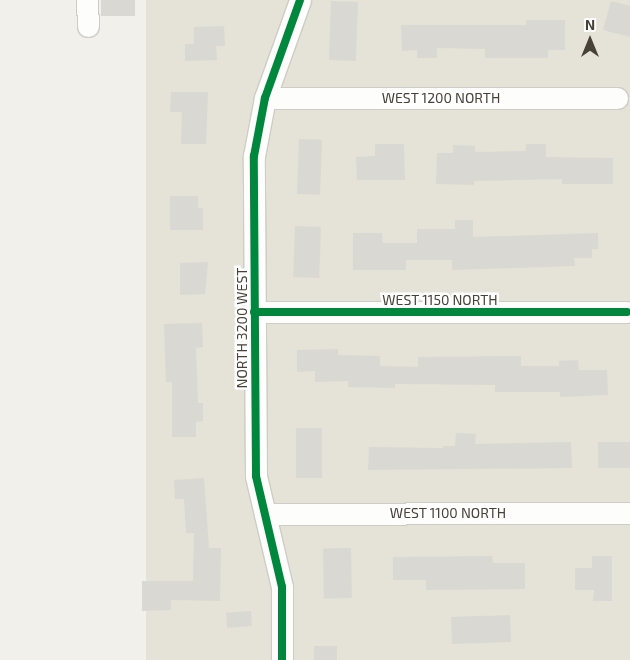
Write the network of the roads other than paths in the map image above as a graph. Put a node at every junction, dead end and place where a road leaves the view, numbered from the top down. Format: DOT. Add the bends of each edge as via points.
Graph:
graph roads {
  1 [pos="87,0"];
  2 [pos="300,0"];
  3 [pos="88,26"];
  4 [pos="265,98"];
  5 [pos="616,98"];
  6 [pos="254,312"];
  7 [pos="627,312"];
  8 [pos="630,513"];
  9 [pos="265,514"];
  10 [pos="282,660"];
  1 -- 3 [label="street"];
  2 -- 4 [label="street, NORTH 3200 WEST"];
  4 -- 5 [label="street, WEST 1200 NORTH"];
  4 -- 6 [label="street, NORTH 3200 WEST" via="254,156"];
  6 -- 7 [label="street, WEST 1150 NORTH"];
  6 -- 9 [label="street, NORTH 3200 WEST" via="256,476"];
  8 -- 9 [label="street, WEST 1100 NORTH"];
  9 -- 10 [label="street, NORTH 3200 WEST" via="282,588"];
}
